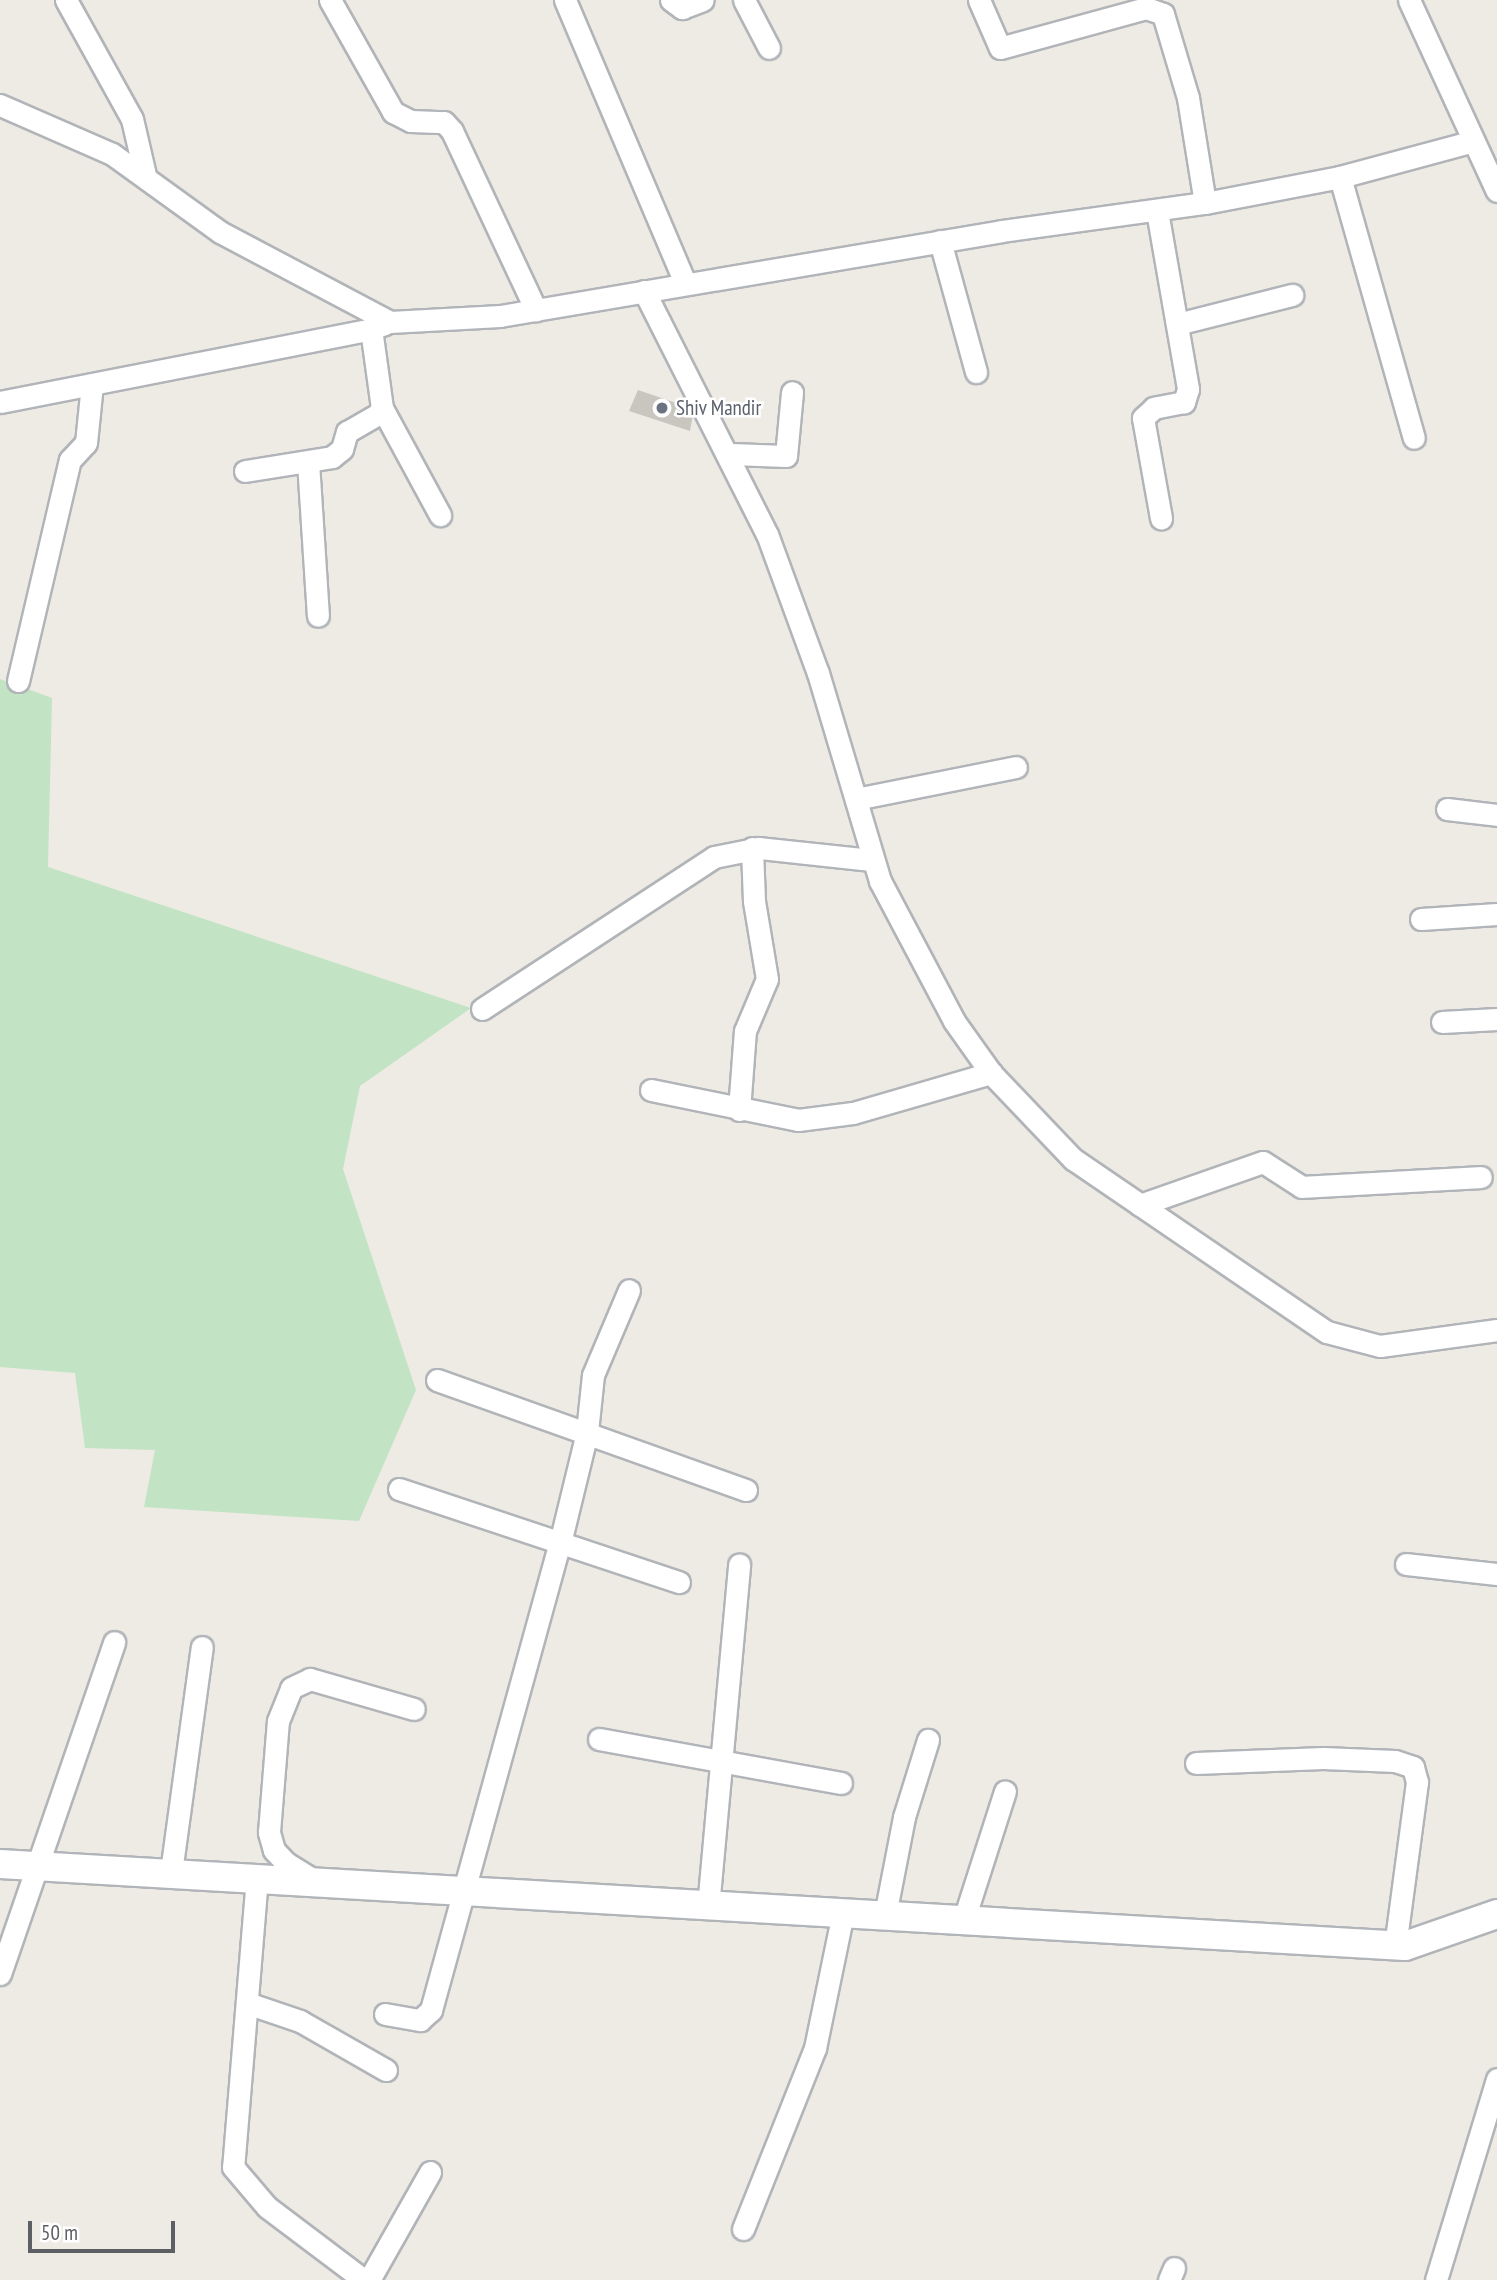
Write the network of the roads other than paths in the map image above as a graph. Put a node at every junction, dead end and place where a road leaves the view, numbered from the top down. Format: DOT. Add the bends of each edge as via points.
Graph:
graph roads {
  1 [pos="66,0"];
  2 [pos="330,0"];
  3 [pos="565,0"];
  4 [pos="671,0"];
  5 [pos="702,0"];
  6 [pos="744,0"];
  7 [pos="979,0"];
  8 [pos="1409,0"];
  9 [pos="769,48"];
  10 [pos="0,105"];
  11 [pos="1473,141"];
  12 [pos="145,175"];
  13 [pos="1339,177"];
  14 [pos="1497,191"];
  15 [pos="1205,203"];
  16 [pos="1157,211"];
  17 [pos="940,241"];
  18 [pos="685,283"];
  19 [pos="644,291"];
  20 [pos="1292,295"];
  21 [pos="537,310"];
  22 [pos="1177,324"];
  23 [pos="381,326"];
  24 [pos="976,372"];
  25 [pos="92,384"];
  26 [pos="792,392"];
  27 [pos="0,402"];
  28 [pos="382,408"];
  29 [pos="1414,439"];
  30 [pos="730,454"];
  31 [pos="308,462"];
  32 [pos="245,471"];
  33 [pos="440,515"];
  34 [pos="1161,518"];
  35 [pos="318,617"];
  36 [pos="18,681"];
  37 [pos="1016,767"];
  38 [pos="856,799"];
  39 [pos="1447,809"];
  40 [pos="1497,815"];
  41 [pos="752,848"];
  42 [pos="872,860"];
  43 [pos="1497,914"];
  44 [pos="1421,919"];
  45 [pos="481,1009"];
  46 [pos="1497,1019"];
  47 [pos="1442,1022"];
  48 [pos="991,1073"];
  49 [pos="651,1090"];
  50 [pos="739,1110"];
  51 [pos="1481,1177"];
  52 [pos="1140,1205"];
  53 [pos="629,1290"];
  54 [pos="1497,1330"];
  55 [pos="437,1380"];
  56 [pos="587,1432"];
  57 [pos="399,1489"];
  58 [pos="746,1490"];
  59 [pos="560,1543"];
  60 [pos="739,1564"];
  61 [pos="1406,1564"];
  62 [pos="1497,1574"];
  63 [pos="679,1581"];
  64 [pos="114,1642"];
  65 [pos="202,1647"];
  66 [pos="414,1709"];
  67 [pos="599,1739"];
  68 [pos="928,1740"];
  69 [pos="725,1760"];
  70 [pos="1196,1763"];
  71 [pos="841,1783"];
  72 [pos="1005,1791"];
  73 [pos="0,1864"];
  74 [pos="40,1866"];
  75 [pos="171,1872"];
  76 [pos="257,1877"];
  77 [pos="312,1879"];
  78 [pos="460,1888"];
  79 [pos="708,1907"];
  80 [pos="843,1913"];
  81 [pos="1497,1914"];
  82 [pos="885,1915"];
  83 [pos="964,1919"];
  84 [pos="1395,1946"];
  85 [pos="0,1974"];
  86 [pos="247,2003"];
  87 [pos="385,2014"];
  88 [pos="386,2070"];
  89 [pos="1497,2079"];
  90 [pos="1490,2132"];
  91 [pos="430,2172"];
  92 [pos="743,2229"];
  93 [pos="367,2280"];
  94 [pos="1436,2280"];
  1 -- 12 [label="street" via="132,119"];
  2 -- 21 [label="street" via="393,112 411,121 444,122 452,131"];
  3 -- 18 [label="street"];
  4 -- 5 [label="street" via="682,8"];
  6 -- 9 [label="street"];
  7 -- 15 [label="street" via="1000,48 1146,8 1163,13 1188,98"];
  8 -- 11 [label="street"];
  10 -- 12 [label="street" via="75,134"];
  11 -- 13 [label="street"];
  11 -- 14 [label="street"];
  12 -- 23 [label="street" via="220,232"];
  13 -- 15 [label="street"];
  13 -- 29 [label="street"];
  15 -- 16 [label="street"];
  16 -- 17 [label="street"];
  16 -- 22 [label="street"];
  17 -- 18 [label="street"];
  17 -- 24 [label="street"];
  18 -- 19 [label="street"];
  19 -- 21 [label="street"];
  19 -- 30 [label="street"];
  20 -- 22 [label="street"];
  21 -- 23 [label="street"];
  22 -- 34 [label="street" via="1188,397 1147,410 1143,418"];
  23 -- 25 [label="street"];
  23 -- 28 [label="street"];
  25 -- 27 [label="street"];
  25 -- 36 [label="street" via="86,443 70,460"];
  26 -- 30 [label="street" via="786,456"];
  28 -- 31 [label="street" via="346,432 339,453"];
  28 -- 33 [label="street"];
  30 -- 38 [label="street" via="780,569"];
  31 -- 32 [label="street"];
  31 -- 35 [label="street"];
  37 -- 38 [label="street"];
  38 -- 42 [label="street"];
  39 -- 40 [label="street"];
  41 -- 42 [label="street"];
  41 -- 45 [label="street" via="714,857 689,871"];
  41 -- 50 [label="street" via="754,901 767,979 745,1031"];
  42 -- 48 [label="street" via="917,955"];
  43 -- 44 [label="street"];
  46 -- 47 [label="street"];
  48 -- 50 [label="street" via="853,1113 799,1120"];
  48 -- 52 [label="street" via="1073,1159"];
  49 -- 50 [label="street"];
  51 -- 52 [label="street" via="1302,1187 1263,1162"];
  52 -- 54 [label="street" via="1311,1323 1355,1342 1397,1344"];
  53 -- 56 [label="street" via="593,1375"];
  55 -- 56 [label="street"];
  56 -- 58 [label="street"];
  56 -- 59 [label="street"];
  57 -- 59 [label="street"];
  59 -- 63 [label="street"];
  59 -- 78 [label="street"];
  60 -- 69 [label="street"];
  61 -- 62 [label="street"];
  64 -- 74 [label="street"];
  65 -- 75 [label="street"];
  66 -- 77 [label="street" via="310,1679 291,1688 278,1721 269,1832 280,1856"];
  67 -- 69 [label="street"];
  68 -- 82 [label="street" via="904,1816"];
  69 -- 71 [label="street"];
  69 -- 79 [label="street"];
  70 -- 84 [label="street" via="1323,1758 1395,1761 1413,1767 1417,1782"];
  72 -- 83 [label="street"];
  73 -- 74 [label="street"];
  74 -- 75 [label="street"];
  74 -- 85 [label="street"];
  75 -- 76 [label="street"];
  76 -- 77 [label="street"];
  76 -- 86 [label="street"];
  77 -- 78 [label="street"];
  78 -- 79 [label="street"];
  78 -- 87 [label="street" via="431,2010 419,2020"];
  79 -- 80 [label="street"];
  80 -- 82 [label="street"];
  80 -- 92 [label="street" via="815,2048"];
  81 -- 84 [label="street" via="1428,1942"];
  82 -- 83 [label="street"];
  83 -- 84 [label="street"];
  86 -- 88 [label="street" via="300,2021"];
  86 -- 93 [label="street" via="233,2167 267,2207"];
  89 -- 90 [label="street"];
  90 -- 94 [label="street"];
  91 -- 93 [label="street"];
}
